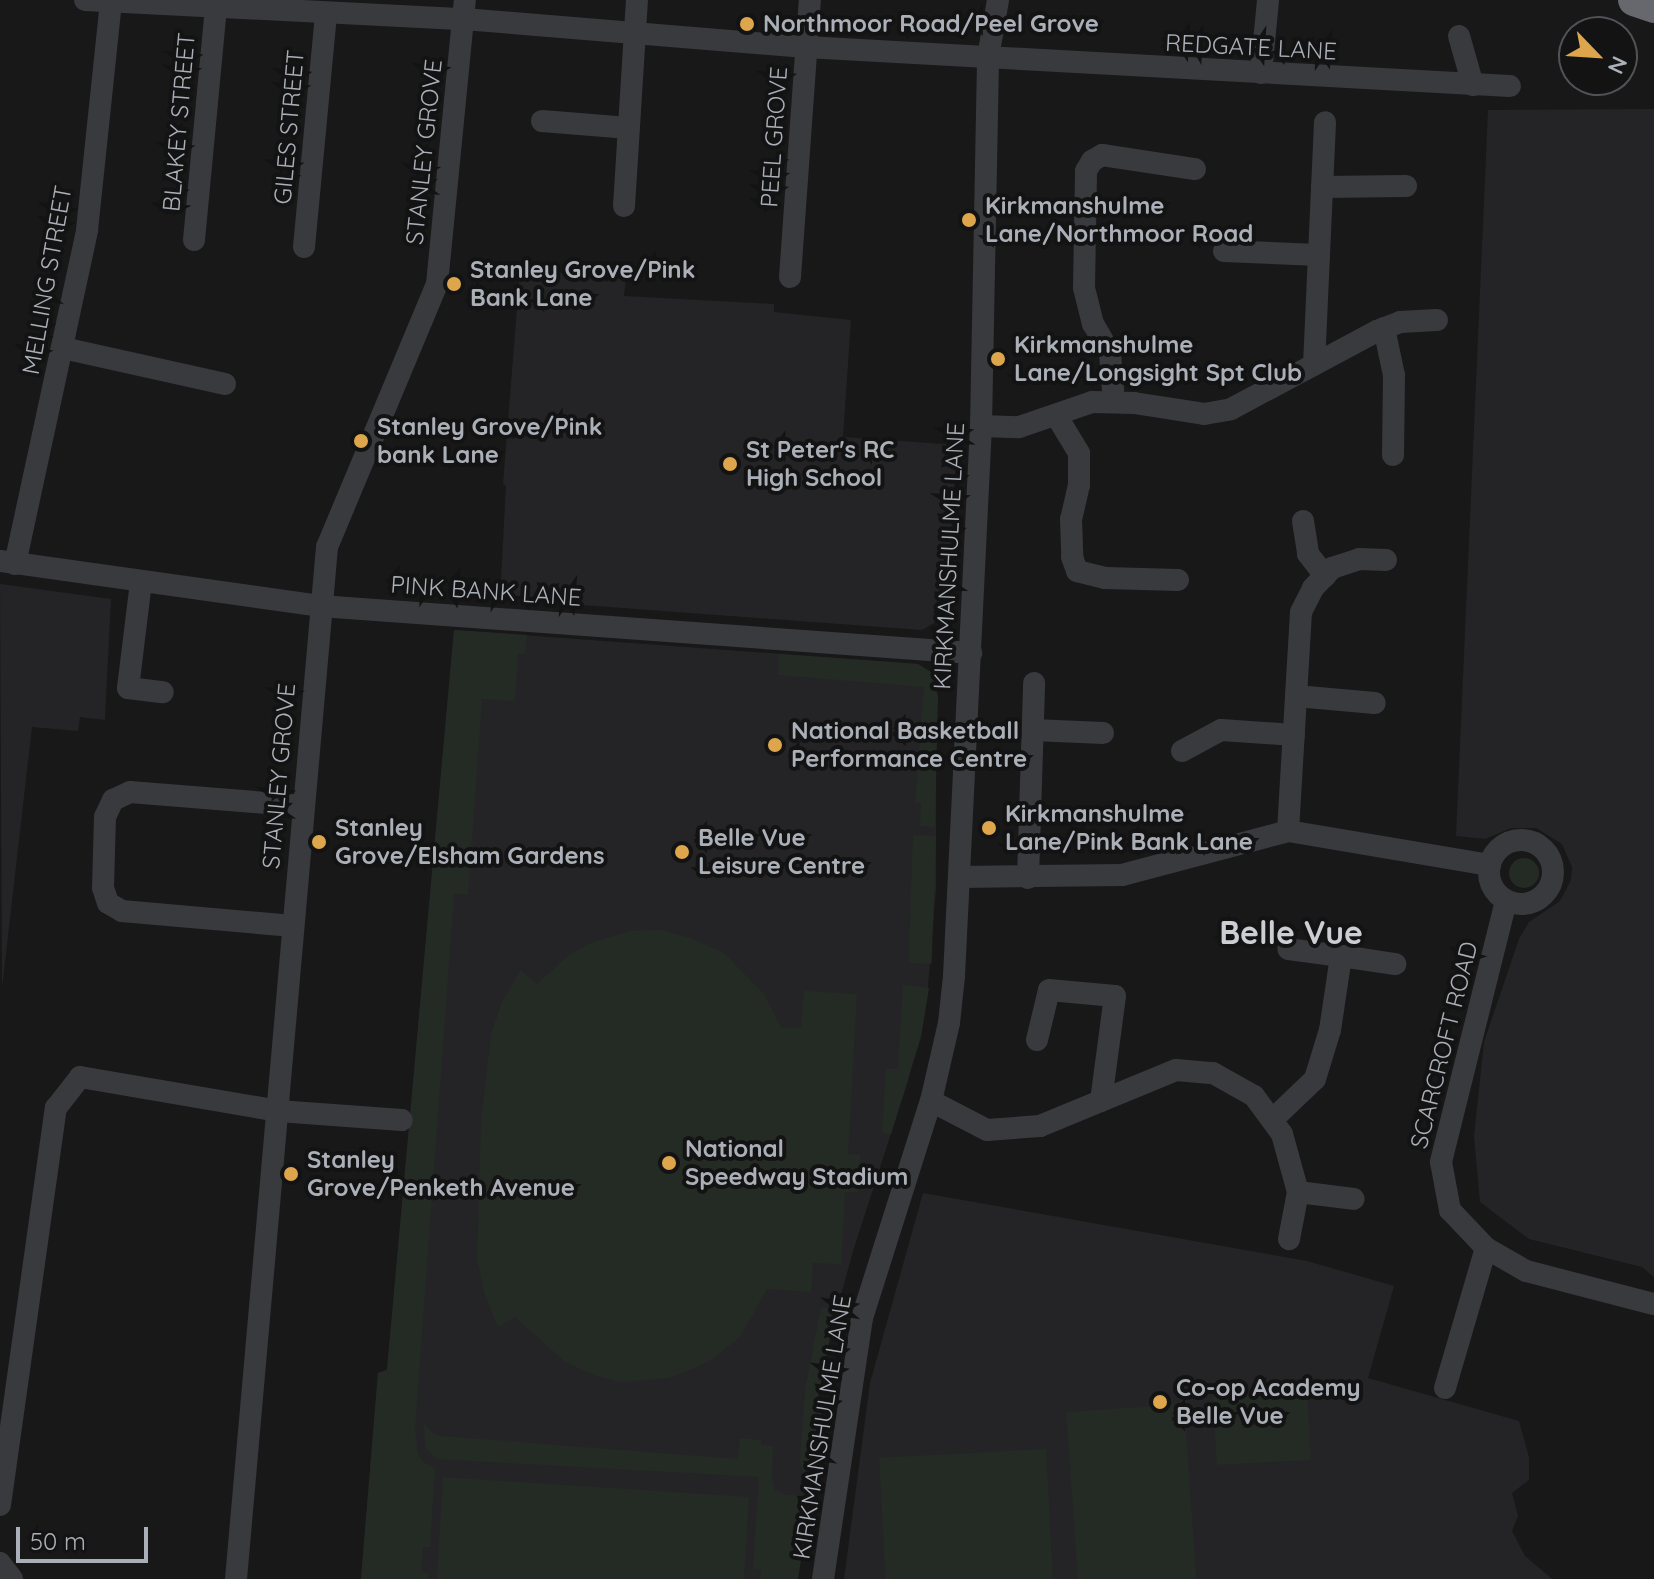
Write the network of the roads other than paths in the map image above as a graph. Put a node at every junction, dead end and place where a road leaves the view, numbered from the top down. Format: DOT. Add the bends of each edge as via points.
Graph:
graph roads {
  1 [pos="85,0"];
  2 [pos="637,0"];
  3 [pos="810,0"];
  4 [pos="998,0"];
  5 [pos="1268,0"];
  6 [pos="1634,0"];
  7 [pos="138,2"];
  8 [pos="111,3"];
  9 [pos="289,6"];
  10 [pos="1654,7"];
  11 [pos="216,8"];
  12 [pos="465,9"];
  13 [pos="326,13"];
  14 [pos="634,33"];
  15 [pos="1459,36"];
  16 [pos="806,47"];
  17 [pos="988,57"];
  18 [pos="1261,73"];
  19 [pos="1473,85"];
  20 [pos="1510,86"];
  21 [pos="542,121"];
  22 [pos="1325,122"];
  23 [pos="629,128"];
  24 [pos="1195,169"];
  25 [pos="1406,186"];
  26 [pos="1322,187"];
  27 [pos="624,206"];
  28 [pos="194,240"];
  29 [pos="304,247"];
  30 [pos="1224,251"];
  31 [pos="1319,255"];
  32 [pos="790,277"];
  33 [pos="1437,320"];
  34 [pos="1384,328"];
  35 [pos="63,348"];
  36 [pos="1314,365"];
  37 [pos="225,384"];
  38 [pos="1114,402"];
  39 [pos="1056,415"];
  40 [pos="981,426"];
  41 [pos="1393,455"];
  42 [pos="1303,521"];
  43 [pos="1386,560"];
  44 [pos="8,562"];
  45 [pos="1325,576"];
  46 [pos="1178,580"];
  47 [pos="141,582"];
  48 [pos="320,606"];
  49 [pos="971,653"];
  50 [pos="1034,683"];
  51 [pos="163,692"];
  52 [pos="1296,696"];
  53 [pos="1375,703"];
  54 [pos="1033,730"];
  55 [pos="1103,733"];
  56 [pos="1294,735"];
  57 [pos="1182,751"];
  58 [pos="303,806"];
  59 [pos="1288,831"];
  60 [pos="1490,865"];
  61 [pos="961,877"];
  62 [pos="1028,878"];
  63 [pos="1506,901"];
  64 [pos="293,926"];
  65 [pos="1288,949"];
  66 [pos="1341,956"];
  67 [pos="1395,964"];
  68 [pos="1037,1040"];
  69 [pos="931,1101"];
  70 [pos="1101,1101"];
  71 [pos="278,1111"];
  72 [pos="402,1120"];
  73 [pos="1272,1120"];
  74 [pos="1298,1192"];
  75 [pos="1354,1199"];
  76 [pos="1289,1239"];
  77 [pos="1486,1248"];
  78 [pos="1654,1304"];
  79 [pos="1445,1388"];
  80 [pos="0,1505"];
  81 [pos="0,1563"];
  82 [pos="12,1579"];
  83 [pos="236,1579"];
  84 [pos="823,1579"];
  1 -- 8 [label="street, REDGATE LANE"];
  2 -- 14 [label="street"];
  3 -- 16 [label="street, PEEL GROVE"];
  4 -- 17 [label="street, KIRKMANSHULME LANE"];
  5 -- 18 [label="street"];
  6 -- 10 [label="highway"];
  7 -- 8 [label="street, REDGATE LANE"];
  7 -- 11 [label="street, REDGATE LANE"];
  8 -- 35 [label="street, MELLING STREET" via="87,230"];
  9 -- 11 [label="street, REDGATE LANE"];
  9 -- 13 [label="street, REDGATE LANE"];
  11 -- 28 [label="street, BLAKEY STREET"];
  12 -- 13 [label="street, REDGATE LANE"];
  12 -- 14 [label="street, REDGATE LANE"];
  12 -- 48 [label="street, STANLEY GROVE" via="437,284 327,547"];
  13 -- 29 [label="street, GILES STREET"];
  14 -- 16 [label="street, REDGATE LANE"];
  14 -- 23 [label="street"];
  15 -- 19 [label="street"];
  16 -- 17 [label="street, REDGATE LANE"];
  16 -- 32 [label="street, PEEL GROVE"];
  17 -- 18 [label="street, REDGATE LANE"];
  17 -- 40 [label="street, KIRKMANSHULME LANE"];
  18 -- 19 [label="street, REDGATE LANE"];
  19 -- 20 [label="street, REDGATE LANE"];
  21 -- 23 [label="street"];
  22 -- 26 [label="street"];
  23 -- 27 [label="street"];
  24 -- 38 [label="street" via="1102,155 1086,171 1084,288 1093,324 1110,353"];
  25 -- 26 [label="street"];
  26 -- 31 [label="street"];
  30 -- 31 [label="street"];
  31 -- 36 [label="street"];
  33 -- 34 [label="street"];
  34 -- 36 [label="street"];
  34 -- 41 [label="street" via="1394,375"];
  35 -- 37 [label="street"];
  35 -- 44 [label="street, MELLING STREET"];
  36 -- 38 [label="street" via="1231,409 1204,414"];
  38 -- 39 [label="street" via="1092,402"];
  39 -- 40 [label="street" via="1019,427"];
  39 -- 46 [label="street" via="1079,453 1071,519 1077,571 1105,578"];
  40 -- 49 [label="street, KIRKMANSHULME LANE"];
  42 -- 45 [label="street" via="1308,554"];
  43 -- 45 [label="street" via="1359,559 1332,568"];
  44 -- 47 [label="street, PINK BANK LANE"];
  45 -- 52 [label="street" via="1301,612"];
  47 -- 48 [label="street, PINK BANK LANE"];
  47 -- 51 [label="street" via="128,688"];
  48 -- 49 [label="street, PINK BANK LANE"];
  48 -- 58 [label="street, STANLEY GROVE"];
  49 -- 61 [label="street, KIRKMANSHULME LANE"];
  50 -- 54 [label="street"];
  52 -- 53 [label="street"];
  52 -- 56 [label="street"];
  54 -- 55 [label="street"];
  54 -- 62 [label="street"];
  56 -- 57 [label="street" via="1221,730"];
  56 -- 59 [label="street"];
  58 -- 64 [label="street, STANLEY GROVE"];
  58 -- 64 [label="street" via="130,792 113,800 105,817 103,888 108,903 122,911"];
  59 -- 60 [label="street"];
  59 -- 62 [label="street" via="1122,875"];
  60 -- 63 [label="street" via="1492,886"];
  60 -- 63 [label="street" via="1501,847 1520,840 1547,854 1553,874 1545,893 1527,904"];
  61 -- 62 [label="street"];
  61 -- 69 [label="street, KIRKMANSHULME LANE" via="949,1023"];
  63 -- 77 [label="street, SCARCROFT ROAD" via="1441,1162 1450,1210"];
  64 -- 71 [label="street, STANLEY GROVE"];
  65 -- 66 [label="street"];
  66 -- 67 [label="street"];
  66 -- 73 [label="street" via="1330,1030 1315,1079"];
  68 -- 70 [label="street" via="1049,990 1115,996"];
  69 -- 70 [label="street" via="987,1130 1040,1126"];
  69 -- 84 [label="street, KIRKMANSHULME LANE" via="862,1318"];
  70 -- 73 [label="street" via="1176,1070 1213,1073 1254,1096"];
  71 -- 72 [label="street"];
  71 -- 80 [label="street" via="80,1077 56,1108"];
  71 -- 83 [label="street, STANLEY GROVE"];
  73 -- 74 [label="street" via="1282,1134"];
  74 -- 75 [label="street"];
  74 -- 76 [label="street"];
  77 -- 78 [label="street, SCARCROFT ROAD" via="1526,1271"];
  77 -- 79 [label="street"];
  81 -- 82 [label="street"];
}
